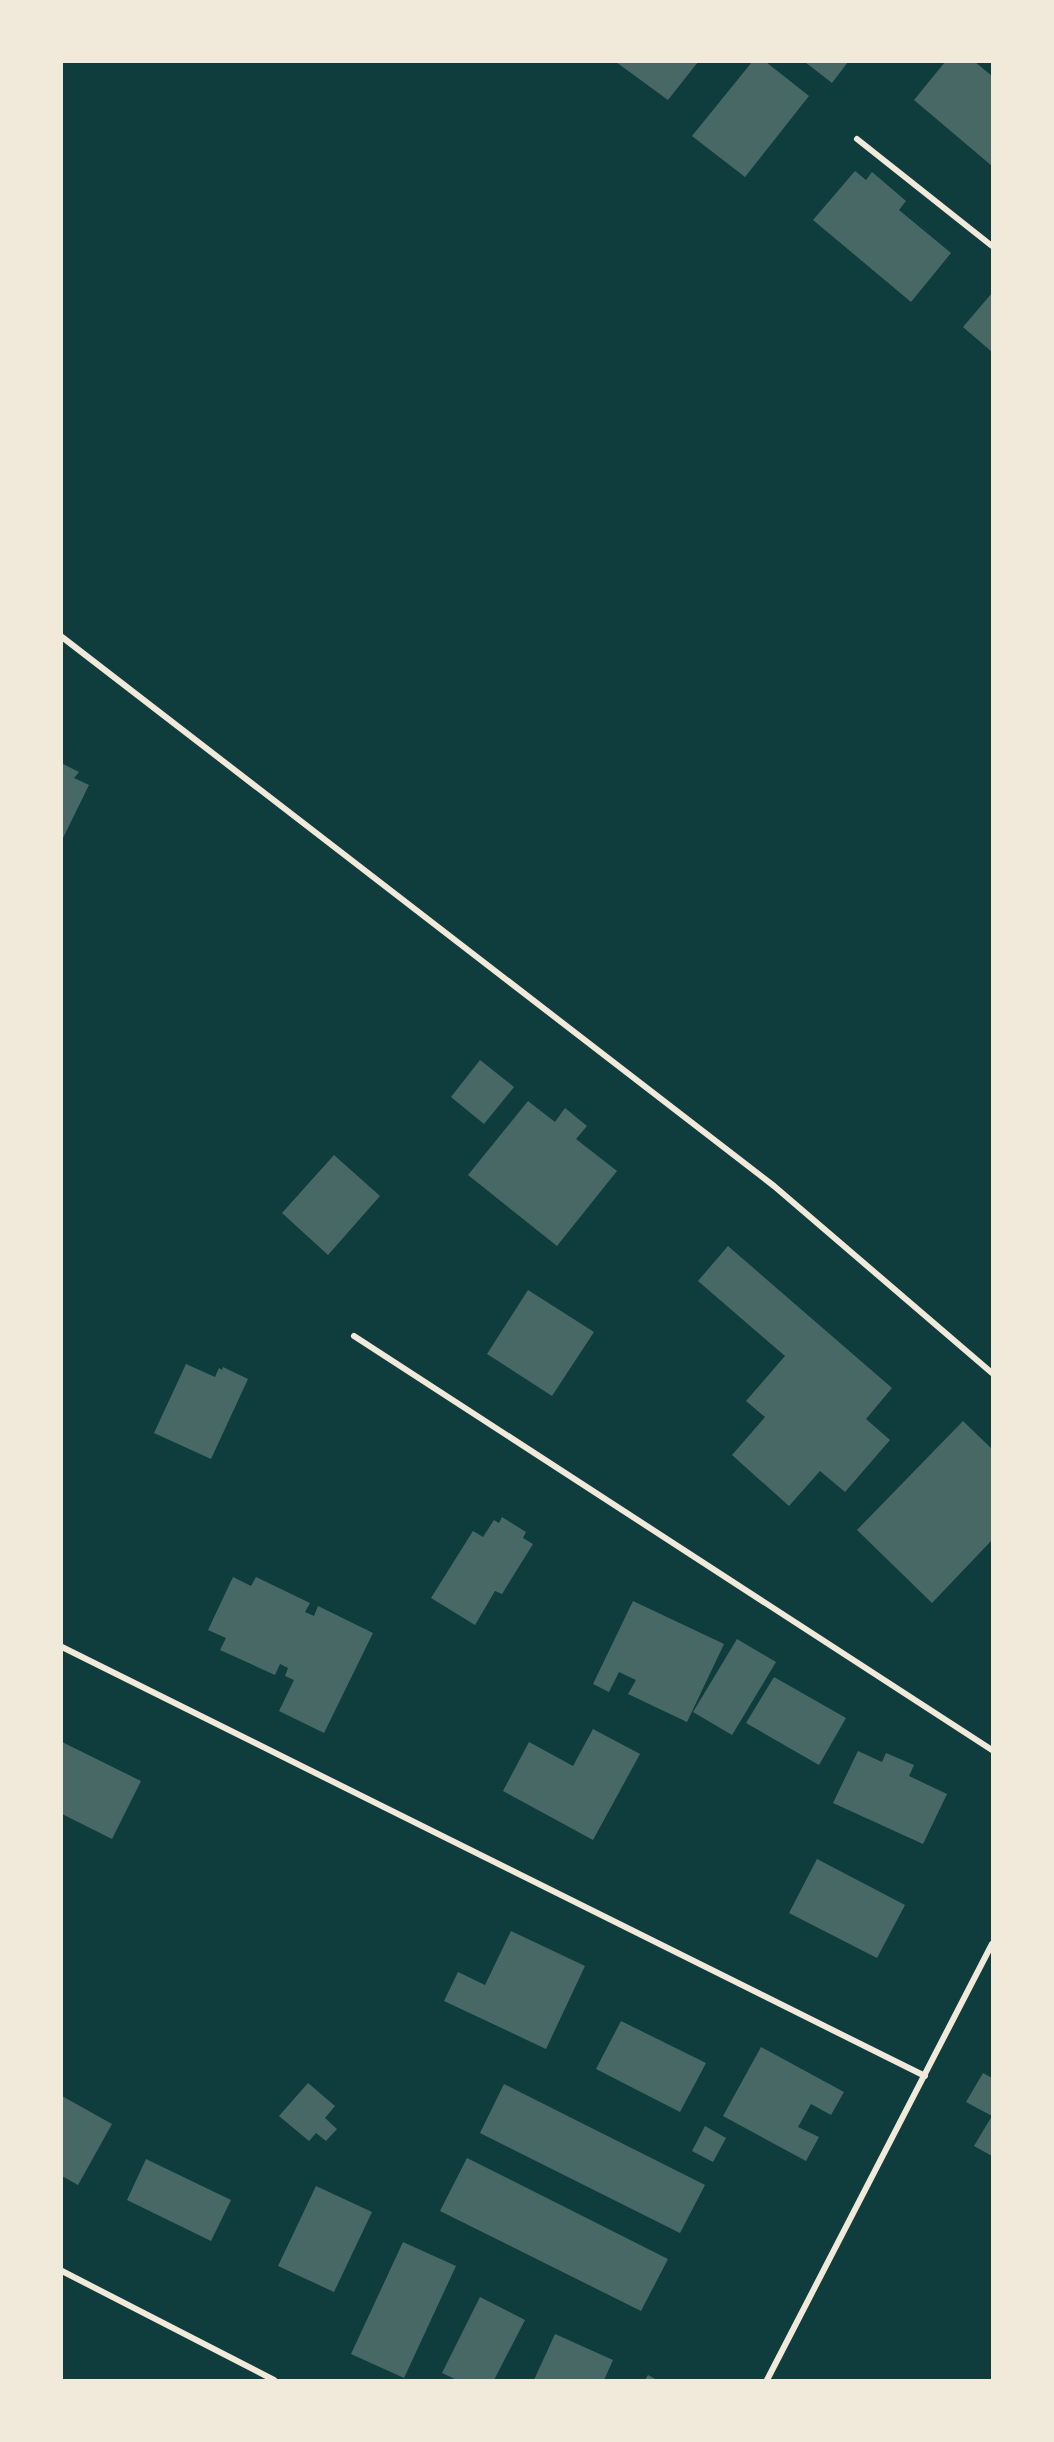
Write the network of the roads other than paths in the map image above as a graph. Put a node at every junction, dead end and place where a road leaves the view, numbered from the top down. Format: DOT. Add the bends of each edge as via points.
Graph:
graph roads {
  1 [pos="857,139"];
  2 [pos="993,246"];
  3 [pos="62,637"];
  4 [pos="354,1336"];
  5 [pos="993,1373"];
  6 [pos="62,1647"];
  7 [pos="993,1750"];
  8 [pos="993,1944"];
  9 [pos="925,2076"];
  10 [pos="62,2271"];
  11 [pos="274,2380"];
  12 [pos="767,2380"];
  1 -- 2 [label="street"];
  3 -- 5 [label="street" via="774,1186"];
  4 -- 7 [label="street"];
  6 -- 9 [label="street"];
  8 -- 9 [label="street"];
  9 -- 12 [label="street"];
  10 -- 11 [label="street"];
}
